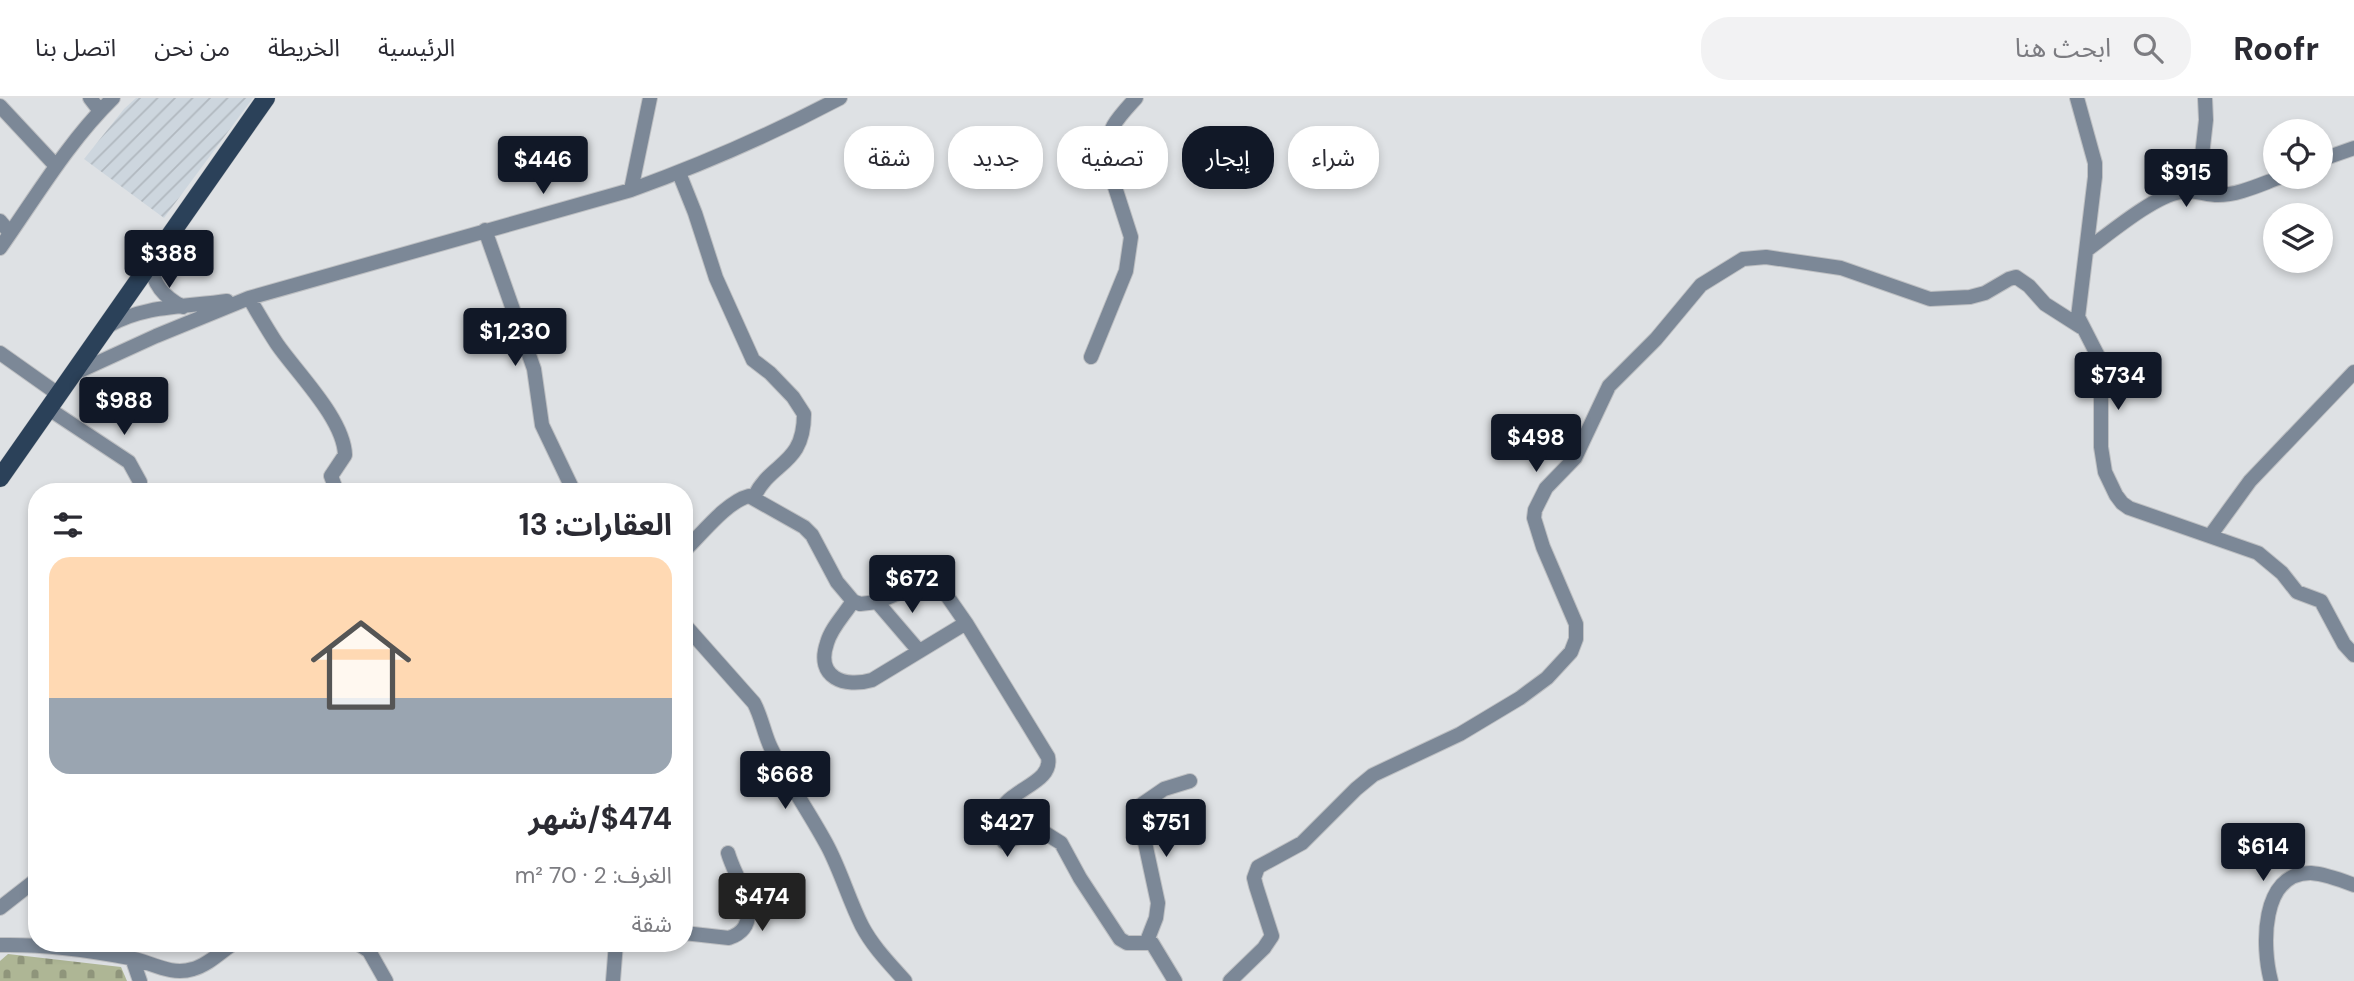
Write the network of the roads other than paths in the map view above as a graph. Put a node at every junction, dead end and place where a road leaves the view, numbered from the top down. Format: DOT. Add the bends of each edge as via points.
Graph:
graph roads {
  1 [pos="90,98"];
  2 [pos="113,98"];
  3 [pos="266,98"];
  4 [pos="840,98"];
  5 [pos="1136,98"];
  6 [pos="2077,98"];
  7 [pos="2205,98"];
  8 [pos="647,100"];
  9 [pos="0,106"];
  10 [pos="100,111"];
  11 [pos="2354,148"];
  12 [pos="2333,155"];
  13 [pos="56,166"];
  14 [pos="679,173"];
  15 [pos="2263,183"];
  16 [pos="631,190"];
  17 [pos="2198,191"];
  18 [pos="0,221"];
  19 [pos="485,230"];
  20 [pos="10,233"];
  21 [pos="0,248"];
  22 [pos="2088,249"];
  23 [pos="151,262"];
  24 [pos="249,298"];
  25 [pos="183,307"];
  26 [pos="2081,327"];
  27 [pos="104,328"];
  28 [pos="0,353"];
  29 [pos="1091,357"];
  30 [pos="2354,372"];
  31 [pos="73,374"];
  32 [pos="54,401"];
  33 [pos="0,478"];
  34 [pos="140,483"];
  35 [pos="334,483"];
  36 [pos="570,483"];
  37 [pos="754,497"];
  38 [pos="2210,536"];
  39 [pos="693,543"];
  40 [pos="853,601"];
  41 [pos="877,601"];
  42 [pos="966,623"];
  43 [pos="693,634"];
  44 [pos="919,651"];
  45 [pos="2354,655"];
  46 [pos="1190,781"];
  47 [pos="728,853"];
  48 [pos="2354,885"];
  49 [pos="28,886"];
  50 [pos="0,908"];
  51 [pos="693,934"];
  52 [pos="1147,941"];
  53 [pos="0,945"];
  54 [pos="28,946"];
  55 [pos="89,952"];
  56 [pos="221,952"];
  57 [pos="370,952"];
  58 [pos="615,952"];
  59 [pos="132,958"];
  60 [pos="140,981"];
  61 [pos="386,981"];
  62 [pos="613,981"];
  63 [pos="905,981"];
  64 [pos="1175,981"];
  65 [pos="1230,981"];
  66 [pos="2271,981"];
  1 -- 10 [label="street"];
  2 -- 10 [label="street"];
  3 -- 23 [label="main road"];
  4 -- 14 [label="street"];
  5 -- 29 [label="street" via="1111,126 1106,144 1105,156 1131,237 1126,271"];
  6 -- 22 [label="street" via="2095,163"];
  7 -- 17 [label="street"];
  8 -- 16 [label="street"];
  9 -- 13 [label="street"];
  10 -- 13 [label="street"];
  11 -- 12 [label="street"];
  13 -- 20 [label="street"];
  14 -- 16 [label="street"];
  14 -- 37 [label="street" via="716,278 753,360 793,397 804,414 802,438 795,452 760,485"];
  15 -- 17 [label="street" via="2230,195"];
  16 -- 19 [label="street"];
  17 -- 22 [label="street" via="2165,197"];
  18 -- 20 [label="street"];
  19 -- 24 [label="street"];
  19 -- 36 [label="street" via="534,369 542,425"];
  20 -- 21 [label="street"];
  22 -- 26 [label="street" via="2077,308"];
  23 -- 25 [label="street" via="160,290"];
  23 -- 27 [label="main road"];
  24 -- 25 [label="street"];
  24 -- 31 [label="street"];
  24 -- 35 [label="street" via="342,437 345,455 331,476"];
  25 -- 27 [label="street" via="133,313"];
  26 -- 38 [label="street" via="2101,362 2101,447 2105,472 2116,495 2129,508"];
  26 -- 65 [label="street" via="2045,304 2016,277 1970,297 1930,299 1841,268 1766,257 1743,259 1702,285 1609,386 1575,458 1546,488 1535,510 1543,547 1576,624 1571,652 1520,698 1460,734 1373,775 1302,843 1258,867 1254,878 1272,936"];
  27 -- 31 [label="main road"];
  28 -- 32 [label="street"];
  30 -- 38 [label="street" via="2250,481"];
  31 -- 32 [label="main road"];
  32 -- 33 [label="main road"];
  32 -- 34 [label="street" via="129,462"];
  37 -- 39 [label="street" via="742,498"];
  37 -- 40 [label="street" via="813,535 837,582"];
  38 -- 45 [label="street" via="2258,552 2297,592 2321,601"];
  40 -- 41 [label="street"];
  40 -- 44 [label="street" via="826,644 825,663 833,676 843,683 864,683"];
  41 -- 42 [label="street" via="925,582 935,584"];
  41 -- 44 [label="street"];
  42 -- 44 [label="street"];
  42 -- 52 [label="street" via="1043,747 1050,766 1039,780 1007,801 999,818 1004,842 1031,833 1057,839 1120,939"];
  43 -- 63 [label="street" via="754,704 793,790 828,846 863,928"];
  46 -- 52 [label="street" via="1164,789 1135,809 1158,903"];
  47 -- 51 [label="street" via="748,903 749,920 729,938"];
  48 -- 66 [label="street" via="2312,873 2281,887 2265,931"];
  49 -- 50 [label="street"];
  52 -- 64 [label="street" via="1156,947"];
  53 -- 54 [label="street"];
  55 -- 59 [label="street"];
  56 -- 59 [label="street" via="202,965 181,971"];
  57 -- 61 [label="street"];
  58 -- 62 [label="street"];
  59 -- 60 [label="street"];
}
